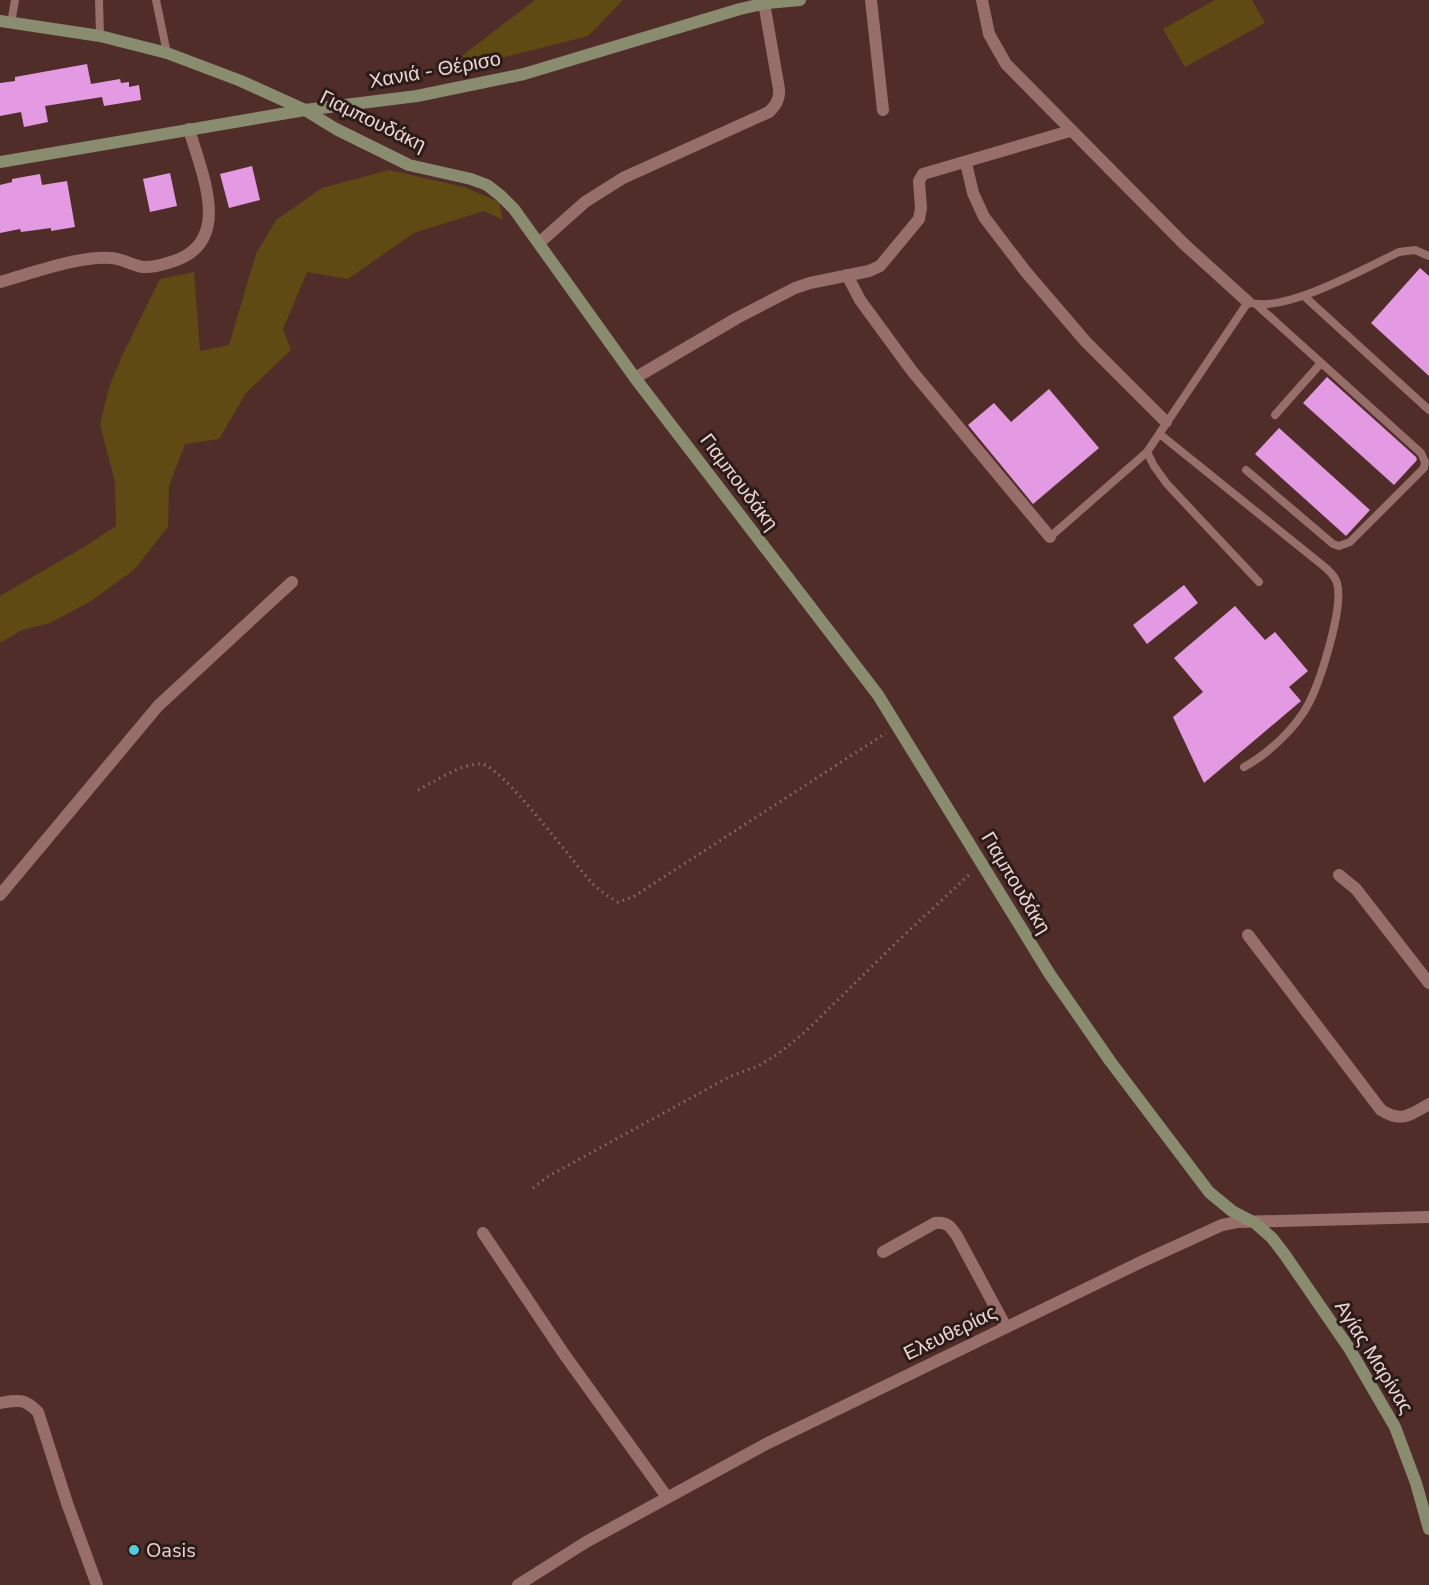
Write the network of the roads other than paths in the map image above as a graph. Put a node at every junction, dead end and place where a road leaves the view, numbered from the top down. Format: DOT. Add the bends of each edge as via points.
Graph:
graph roads {
  1 [pos="15,0"];
  2 [pos="99,0"];
  3 [pos="156,0"];
  4 [pos="800,0"];
  5 [pos="871,0"];
  6 [pos="982,0"];
  7 [pos="764,3"];
  8 [pos="6,22"];
  9 [pos="99,36"];
  10 [pos="167,53"];
  11 [pos="305,110"];
  12 [pos="883,110"];
  13 [pos="189,129"];
  14 [pos="1070,131"];
  15 [pos="0,162"];
  16 [pos="966,163"];
  17 [pos="539,243"];
  18 [pos="1429,256"];
  19 [pos="847,275"];
  20 [pos="0,282"];
  21 [pos="1305,296"];
  22 [pos="1253,304"];
  23 [pos="1321,363"];
  24 [pos="635,378"];
  25 [pos="1429,410"];
  26 [pos="1275,415"];
  27 [pos="1166,422"];
  28 [pos="1161,435"];
  29 [pos="1148,452"];
  30 [pos="1246,470"];
  31 [pos="1050,537"];
  32 [pos="292,582"];
  33 [pos="1259,582"];
  34 [pos="1244,766"];
  35 [pos="1339,875"];
  36 [pos="0,895"];
  37 [pos="1248,935"];
  38 [pos="1429,983"];
  39 [pos="1429,1104"];
  40 [pos="1429,1217"];
  41 [pos="1255,1223"];
  42 [pos="483,1233"];
  43 [pos="883,1252"];
  44 [pos="1006,1327"];
  45 [pos="0,1403"];
  46 [pos="667,1497"];
  47 [pos="1429,1529"];
  48 [pos="97,1585"];
  49 [pos="518,1585"];
  1 -- 8 [label="lane"];
  2 -- 9 [label="lane"];
  3 -- 10 [label="lane"];
  4 -- 7 [label="main road, Χανιά - Θέρισο"];
  5 -- 12 [label="street"];
  6 -- 14 [label="street" via="989,34 1006,64"];
  7 -- 11 [label="main road, Χανιά - Θέρισο" via="524,74 417,96"];
  7 -- 17 [label="street" via="779,96 774,107 623,178 585,202"];
  8 -- 9 [label="main road, Γιαμπουδάκη"];
  9 -- 10 [label="main road, Γιαμπουδάκη"];
  10 -- 11 [label="main road, Γιαμπουδάκη"];
  11 -- 13 [label="main road, Χανιά - Θέρισο"];
  11 -- 17 [label="main road, Γιαμπουδάκη" via="408,165 487,185 514,209"];
  13 -- 15 [label="main road, Χανιά - Θέρισο"];
  13 -- 20 [label="street" via="210,215 207,234 198,248 185,257 157,266 96,259"];
  14 -- 16 [label="street"];
  14 -- 22 [label="street" via="1184,244"];
  16 -- 19 [label="street" via="919,177 921,208 915,225 880,266"];
  16 -- 27 [label="street" via="972,193 984,217 1026,272 1086,342"];
  17 -- 24 [label="main road, Γιαμπουδάκη"];
  18 -- 21 [label="lane" via="1415,250 1399,252"];
  19 -- 24 [label="street" via="795,288"];
  19 -- 31 [label="street" via="860,300 912,371"];
  21 -- 22 [label="lane"];
  21 -- 25 [label="lane"];
  22 -- 23 [label="lane"];
  22 -- 27 [label="lane"];
  23 -- 26 [label="lane"];
  23 -- 30 [label="lane" via="1421,453 1424,468 1350,542 1339,546"];
  24 -- 41 [label="main road, Γιαμπουδάκη" via="878,695 1048,973 1110,1061 1209,1192"];
  27 -- 28 [label="lane"];
  28 -- 29 [label="lane"];
  28 -- 34 [label="lane" via="1326,568 1337,582 1339,595 1328,653 1309,703 1274,745"];
  29 -- 31 [label="lane"];
  29 -- 33 [label="lane" via="1167,484"];
  32 -- 36 [label="street" via="158,706"];
  35 -- 38 [label="street" via="1356,889"];
  37 -- 39 [label="street" via="1382,1110 1402,1118"];
  40 -- 41 [label="street, Ελευθερίας"];
  41 -- 44 [label="street, Ελευθερίας" via="1222,1225"];
  41 -- 47 [label="main road, Αγίας Μαρίνας" via="1285,1254 1384,1408 1405,1452"];
  42 -- 46 [label="street"];
  43 -- 44 [label="street" via="943,1221 957,1236"];
  44 -- 46 [label="street, Ελευθερίας"];
  45 -- 48 [label="street" via="20,1400 38,1412"];
  46 -- 49 [label="street, Ελευθερίας"];
}
